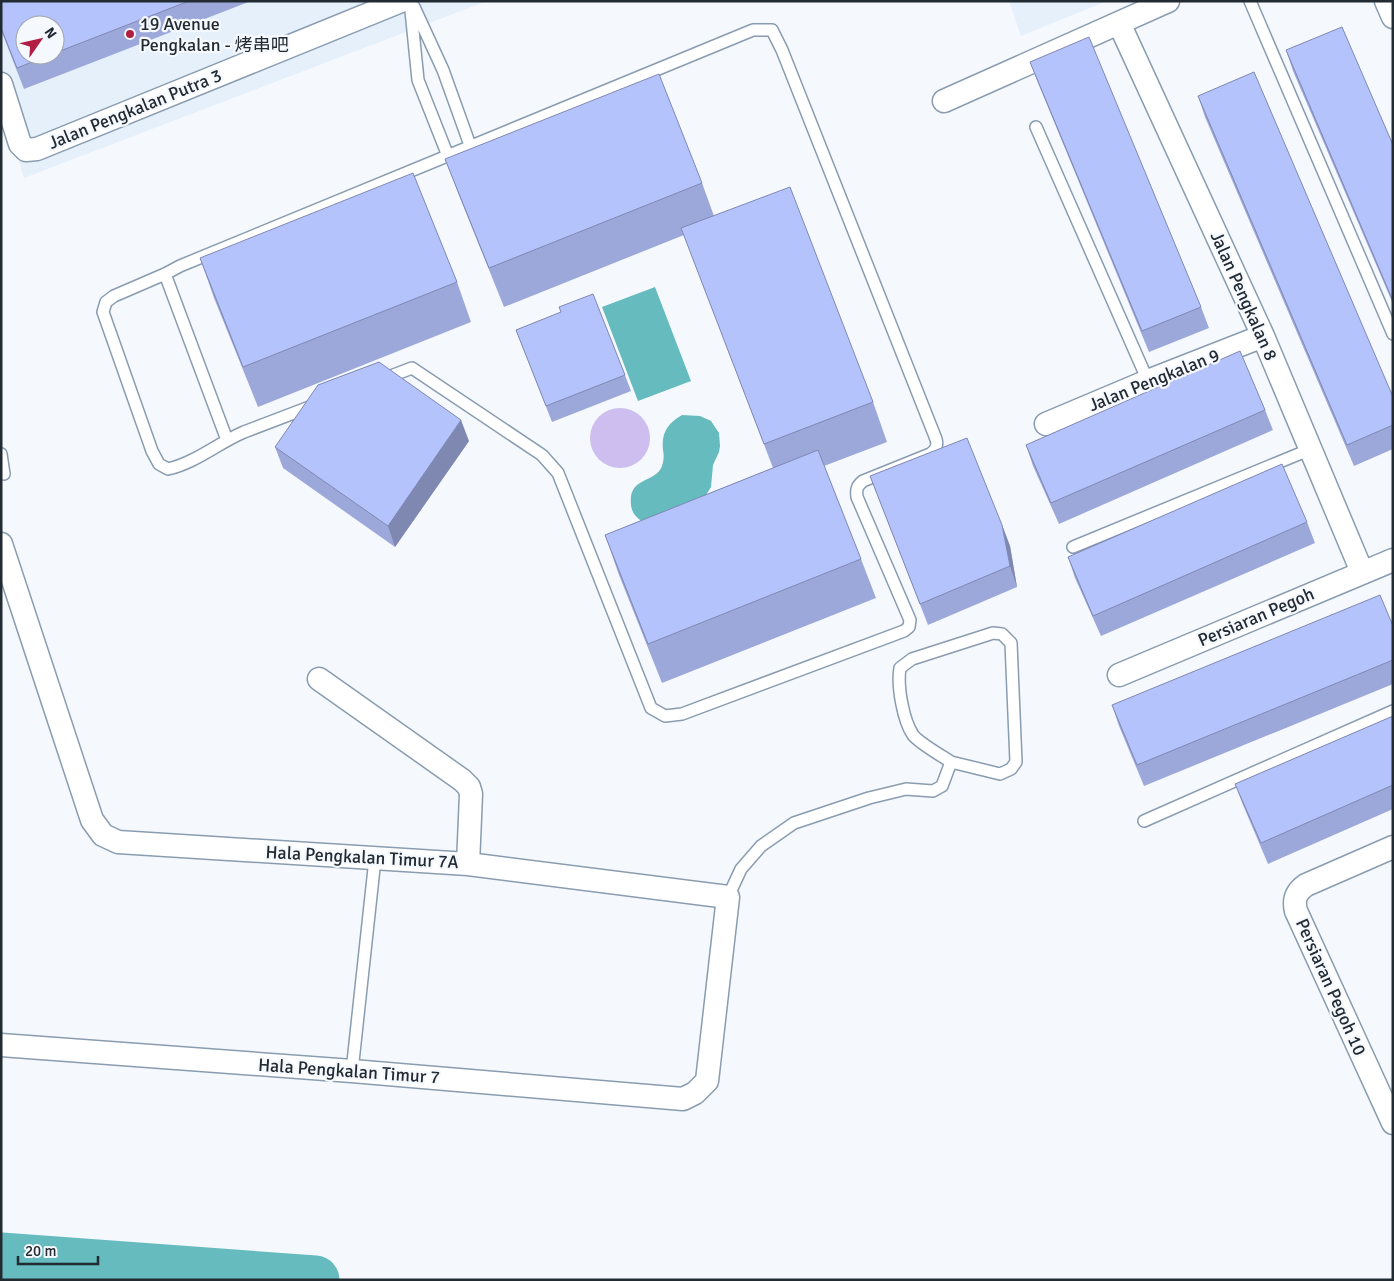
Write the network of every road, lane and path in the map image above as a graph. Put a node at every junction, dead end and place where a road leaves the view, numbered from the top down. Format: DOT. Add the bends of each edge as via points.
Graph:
graph roads {
  1 [pos="401,1"];
  2 [pos="410,1"];
  3 [pos="1168,1"];
  4 [pos="1250,1"];
  5 [pos="1386,1"];
  6 [pos="1393,17"];
  7 [pos="1119,23"];
  8 [pos="1,84"];
  9 [pos="944,101"];
  10 [pos="1036,127"];
  11 [pos="471,148"];
  12 [pos="448,156"];
  13 [pos="165,274"];
  14 [pos="1393,334"];
  15 [pos="1263,336"];
  16 [pos="1148,381"];
  17 [pos="1046,424"];
  18 [pos="227,440"];
  19 [pos="1310,449"];
  20 [pos="1,454"];
  21 [pos="4,474"];
  22 [pos="1,544"];
  23 [pos="1073,547"];
  24 [pos="1393,560"];
  25 [pos="1362,572"];
  26 [pos="1119,675"];
  27 [pos="320,679"];
  28 [pos="1393,711"];
  29 [pos="951,762"];
  30 [pos="1144,821"];
  31 [pos="1393,847"];
  32 [pos="375,859"];
  33 [pos="468,864"];
  34 [pos="728,897"];
  35 [pos="1,1045"];
  36 [pos="352,1071"];
  37 [pos="1393,1123"];
  1 -- 8 [label="street, Jalan Pengkalan Putra 3" via="37,149 26,150 20,144"];
  2 -- 11 [label="lane" via="444,70"];
  2 -- 12 [label="lane" via="418,80"];
  3 -- 7 [label="street"];
  4 -- 14 [label="lane"];
  5 -- 6 [label="street"];
  7 -- 9 [label="street"];
  7 -- 15 [label="street, Jalan Pengkalan 8"];
  10 -- 16 [label="lane"];
  11 -- 12 [label="lane"];
  11 -- 18 [label="lane" via="753,30 772,30 938,445 930,454 864,481 856,491 910,620 909,627 682,714 665,716 651,708 558,473 542,455 412,368"];
  12 -- 13 [label="lane"];
  13 -- 18 [label="lane"];
  13 -- 18 [label="lane" via="114,296 106,302 103,312 152,451 159,464 168,469 181,466"];
  15 -- 16 [label="street, Jalan Pengkalan 9"];
  15 -- 19 [label="street, Jalan Pengkalan 8"];
  16 -- 17 [label="street, Jalan Pengkalan 9"];
  19 -- 23 [label="lane"];
  19 -- 25 [label="street, Jalan Pengkalan 8"];
  20 -- 21 [label="lane"];
  22 -- 32 [label="street, Hala Pengkalan Timur 7A" via="92,820 104,835 118,842"];
  24 -- 25 [label="street, Persiaran Pegoh"];
  25 -- 26 [label="street, Persiaran Pegoh"];
  27 -- 33 [label="street" via="469,787"];
  28 -- 30 [label="lane"];
  29 -- 29 [label="lane" via="914,737 905,719 898,677 900,668 912,659 994,633 1002,634 1011,643 1016,762 1011,769 1000,774"];
  29 -- 34 [label="lane" via="942,786 933,791 906,789 794,823 761,846 742,869"];
  31 -- 37 [label="street, Persiaran Pegoh 10" via="1306,885 1296,896 1294,904"];
  32 -- 33 [label="street, Hala Pengkalan Timur 7A"];
  32 -- 36 [label="lane"];
  33 -- 34 [label="street, Hala Pengkalan Timur 7A"];
  34 -- 36 [label="street, Hala Pengkalan Timur 7" via="707,1081 695,1093 682,1099"];
  35 -- 36 [label="street, Hala Pengkalan Timur 7"];
}
